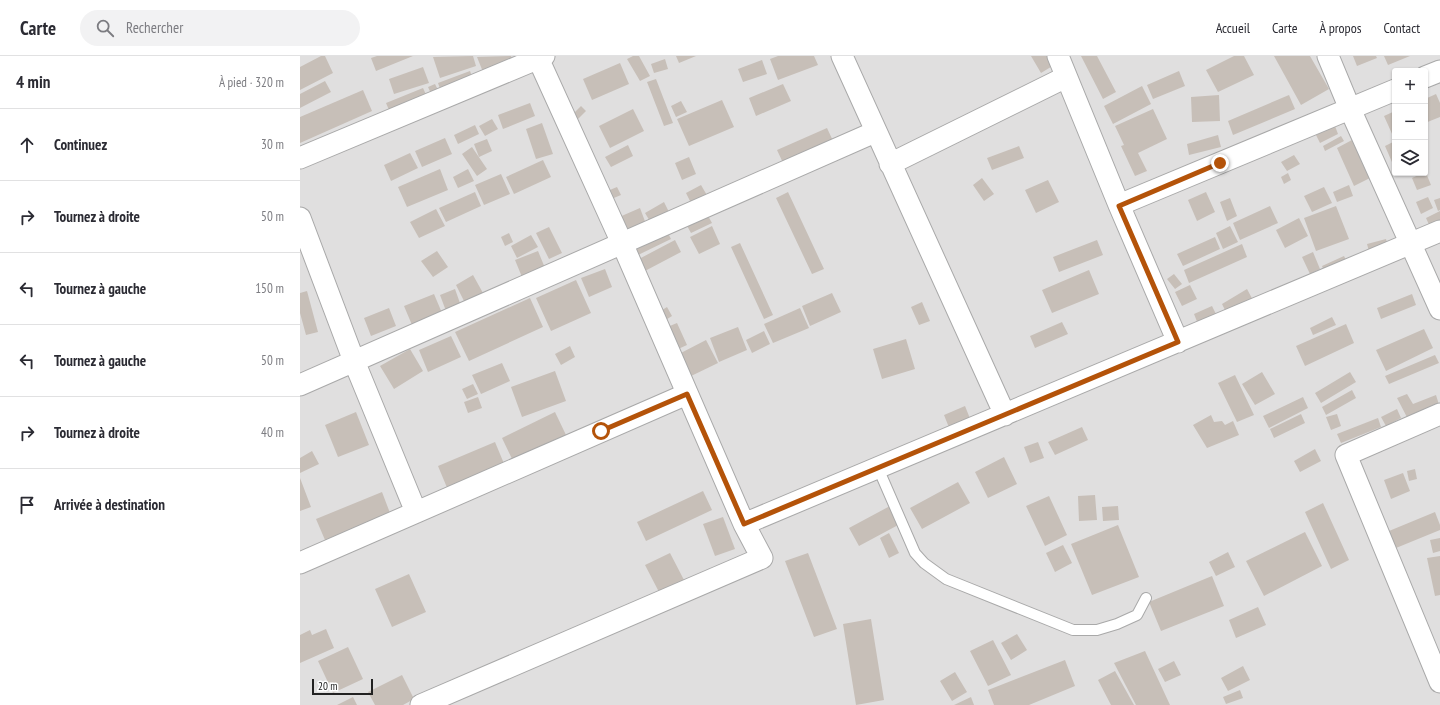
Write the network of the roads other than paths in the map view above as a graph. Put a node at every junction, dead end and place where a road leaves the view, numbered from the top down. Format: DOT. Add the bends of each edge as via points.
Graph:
graph roads {
  1 [pos="842,56"];
  2 [pos="1058,56"];
  3 [pos="1328,56"];
  4 [pos="539,57"];
  5 [pos="1440,71"];
  6 [pos="1428,76"];
  7 [pos="1066,77"];
  8 [pos="1392,91"];
  9 [pos="1350,108"];
  10 [pos="875,132"];
  11 [pos="300,158"];
  12 [pos="890,164"];
  13 [pos="1119,206"];
  14 [pos="300,218"];
  15 [pos="1440,231"];
  16 [pos="622,244"];
  17 [pos="1410,244"];
  18 [pos="1440,309"];
  19 [pos="1178,342"];
  20 [pos="354,361"];
  21 [pos="300,385"];
  22 [pos="687,394"];
  23 [pos="1440,414"];
  24 [pos="1005,415"];
  25 [pos="878,468"];
  26 [pos="416,512"];
  27 [pos="744,524"];
  28 [pos="300,563"];
  29 [pos="1146,598"];
  30 [pos="1435,657"];
  31 [pos="1440,682"];
  32 [pos="420,705"];
  1 -- 10 [label="street"];
  2 -- 7 [label="street"];
  3 -- 9 [label="street"];
  4 -- 11 [label="street"];
  4 -- 16 [label="street"];
  5 -- 6 [label="street"];
  7 -- 12 [label="street"];
  7 -- 13 [label="street"];
  8 -- 9 [label="street"];
  9 -- 13 [label="street"];
  9 -- 17 [label="street"];
  10 -- 12 [label="street"];
  10 -- 16 [label="street"];
  12 -- 24 [label="street"];
  13 -- 19 [label="street"];
  14 -- 20 [label="street"];
  15 -- 17 [label="street"];
  16 -- 20 [label="street"];
  16 -- 22 [label="street"];
  17 -- 18 [label="street"];
  17 -- 19 [label="street"];
  19 -- 24 [label="street"];
  20 -- 21 [label="street"];
  20 -- 26 [label="street"];
  22 -- 26 [label="street"];
  22 -- 27 [label="street"];
  23 -- 30 [label="street" via="1346,455"];
  24 -- 25 [label="street"];
  25 -- 27 [label="street"];
  25 -- 29 [label="lane" via="915,553 924,564 946,579 1073,630 1097,630 1117,624 1137,615"];
  26 -- 28 [label="street"];
  27 -- 32 [label="street" via="762,558"];
  30 -- 31 [label="street"];
}
